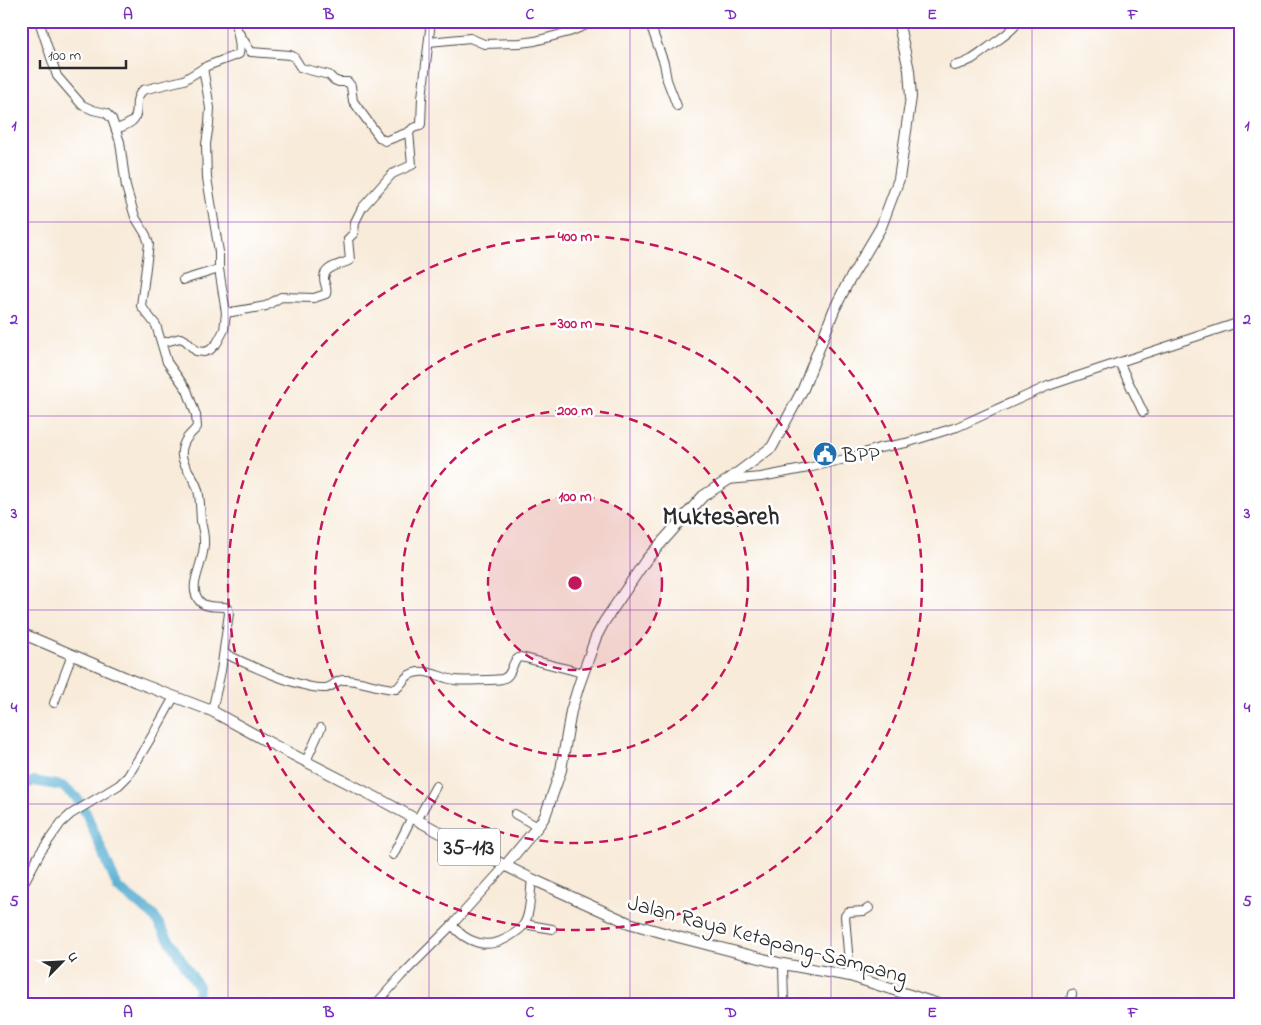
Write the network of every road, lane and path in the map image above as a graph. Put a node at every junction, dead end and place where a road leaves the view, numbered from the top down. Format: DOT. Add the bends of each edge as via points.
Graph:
graph roads {
  1 [pos="39,21"];
  2 [pos="431,21"];
  3 [pos="609,21"];
  4 [pos="649,21"];
  5 [pos="898,21"];
  6 [pos="1013,21"];
  7 [pos="236,24"];
  8 [pos="429,42"];
  9 [pos="954,66"];
  10 [pos="203,68"];
  11 [pos="677,106"];
  12 [pos="116,129"];
  13 [pos="409,132"];
  14 [pos="219,270"];
  15 [pos="184,280"];
  16 [pos="226,313"];
  17 [pos="1240,322"];
  18 [pos="162,343"];
  19 [pos="1119,362"];
  20 [pos="1143,412"];
  21 [pos="728,480"];
  22 [pos="21,633"];
  23 [pos="224,653"];
  24 [pos="72,655"];
  25 [pos="583,673"];
  26 [pos="174,697"];
  27 [pos="54,703"];
  28 [pos="212,711"];
  29 [pos="321,728"];
  30 [pos="306,761"];
  31 [pos="436,786"];
  32 [pos="515,814"];
  33 [pos="414,819"];
  34 [pos="538,826"];
  35 [pos="393,855"];
  36 [pos="505,866"];
  37 [pos="532,879"];
  38 [pos="21,888"];
  39 [pos="869,908"];
  40 [pos="524,924"];
  41 [pos="452,925"];
  42 [pos="552,929"];
  43 [pos="783,964"];
  44 [pos="850,976"];
  45 [pos="1072,994"];
  46 [pos="21,1001"];
  47 [pos="27,1004"];
  48 [pos="376,1004"];
  49 [pos="784,1004"];
  50 [pos="938,1004"];
  51 [pos="1070,1004"];
  1 -- 12 [label="street" via="57,76 82,105 109,114"];
  2 -- 8 [label="street"];
  3 -- 8 [label="street" via="520,43 484,44 470,38"];
  4 -- 11 [label="street"];
  5 -- 21 [label="main road" via="909,70 911,97 899,179 888,210 834,310 804,389 776,442"];
  6 -- 9 [label="street" via="1016,26 1010,32 981,54"];
  7 -- 10 [label="street" via="239,54"];
  7 -- 13 [label="street" via="251,52 290,55 301,68 329,75 339,82 348,82 353,101 380,138 385,141"];
  8 -- 13 [label="street" via="421,124"];
  10 -- 12 [label="street" via="184,80 143,90 132,122"];
  10 -- 14 [label="street" via="210,108 206,144"];
  12 -- 18 [label="street" via="126,188 135,217 149,244 141,306 156,325"];
  13 -- 16 [label="street" via="412,165 392,174 359,211 354,233 348,239 350,260 325,272 326,294 314,298 281,297 266,306"];
  14 -- 15 [label="street"];
  14 -- 16 [label="street"];
  16 -- 18 [label="street" via="222,336 207,352 196,351 180,338"];
  17 -- 19 [label="street"];
  18 -- 23 [label="street" via="170,368 187,390 197,420 197,427 186,439 182,455 198,491 204,538 203,560 194,590 203,604 228,609"];
  19 -- 20 [label="street"];
  19 -- 21 [label="street" via="1048,386 957,427 906,443 808,468"];
  21 -- 25 [label="main road" via="702,496 646,560 604,622"];
  22 -- 24 [label="main road, Jalan Raya Ketapang-Sampang / 35-113"];
  23 -- 25 [label="street" via="316,687 329,687 342,680 395,689 410,675 420,672 435,673 457,681 501,679 508,675 515,659 521,657"];
  23 -- 28 [label="street"];
  24 -- 26 [label="main road, Jalan Raya Ketapang-Sampang / 35-113"];
  24 -- 27 [label="street"];
  25 -- 34 [label="main road" via="561,770 545,816"];
  26 -- 28 [label="main road, Jalan Raya Ketapang-Sampang / 35-113"];
  26 -- 38 [label="street" via="131,772 66,818 55,830"];
  28 -- 30 [label="main road, Jalan Raya Ketapang-Sampang / 35-113"];
  29 -- 30 [label="street"];
  30 -- 33 [label="main road, Jalan Raya Ketapang-Sampang / 35-113"];
  31 -- 33 [label="street"];
  32 -- 34 [label="street"];
  33 -- 35 [label="street"];
  33 -- 36 [label="main road, Jalan Raya Ketapang-Sampang / 35-113"];
  34 -- 36 [label="main road"];
  36 -- 37 [label="main road, Jalan Raya Ketapang-Sampang / 35-113"];
  36 -- 41 [label="street"];
  37 -- 40 [label="street"];
  37 -- 43 [label="main road, Jalan Raya Ketapang-Sampang / 35-113" via="629,923"];
  39 -- 44 [label="street" via="848,912 845,916"];
  40 -- 41 [label="street" via="504,940 487,944 464,938"];
  40 -- 42 [label="street"];
  41 -- 48 [label="street"];
  43 -- 44 [label="main road, Jalan Raya Ketapang-Sampang / 35-113"];
  43 -- 49 [label="street"];
  44 -- 50 [label="main road, Jalan Raya Ketapang-Sampang / 35-113"];
  45 -- 51 [label="street"];
  46 -- 47 [label="street"];
}
